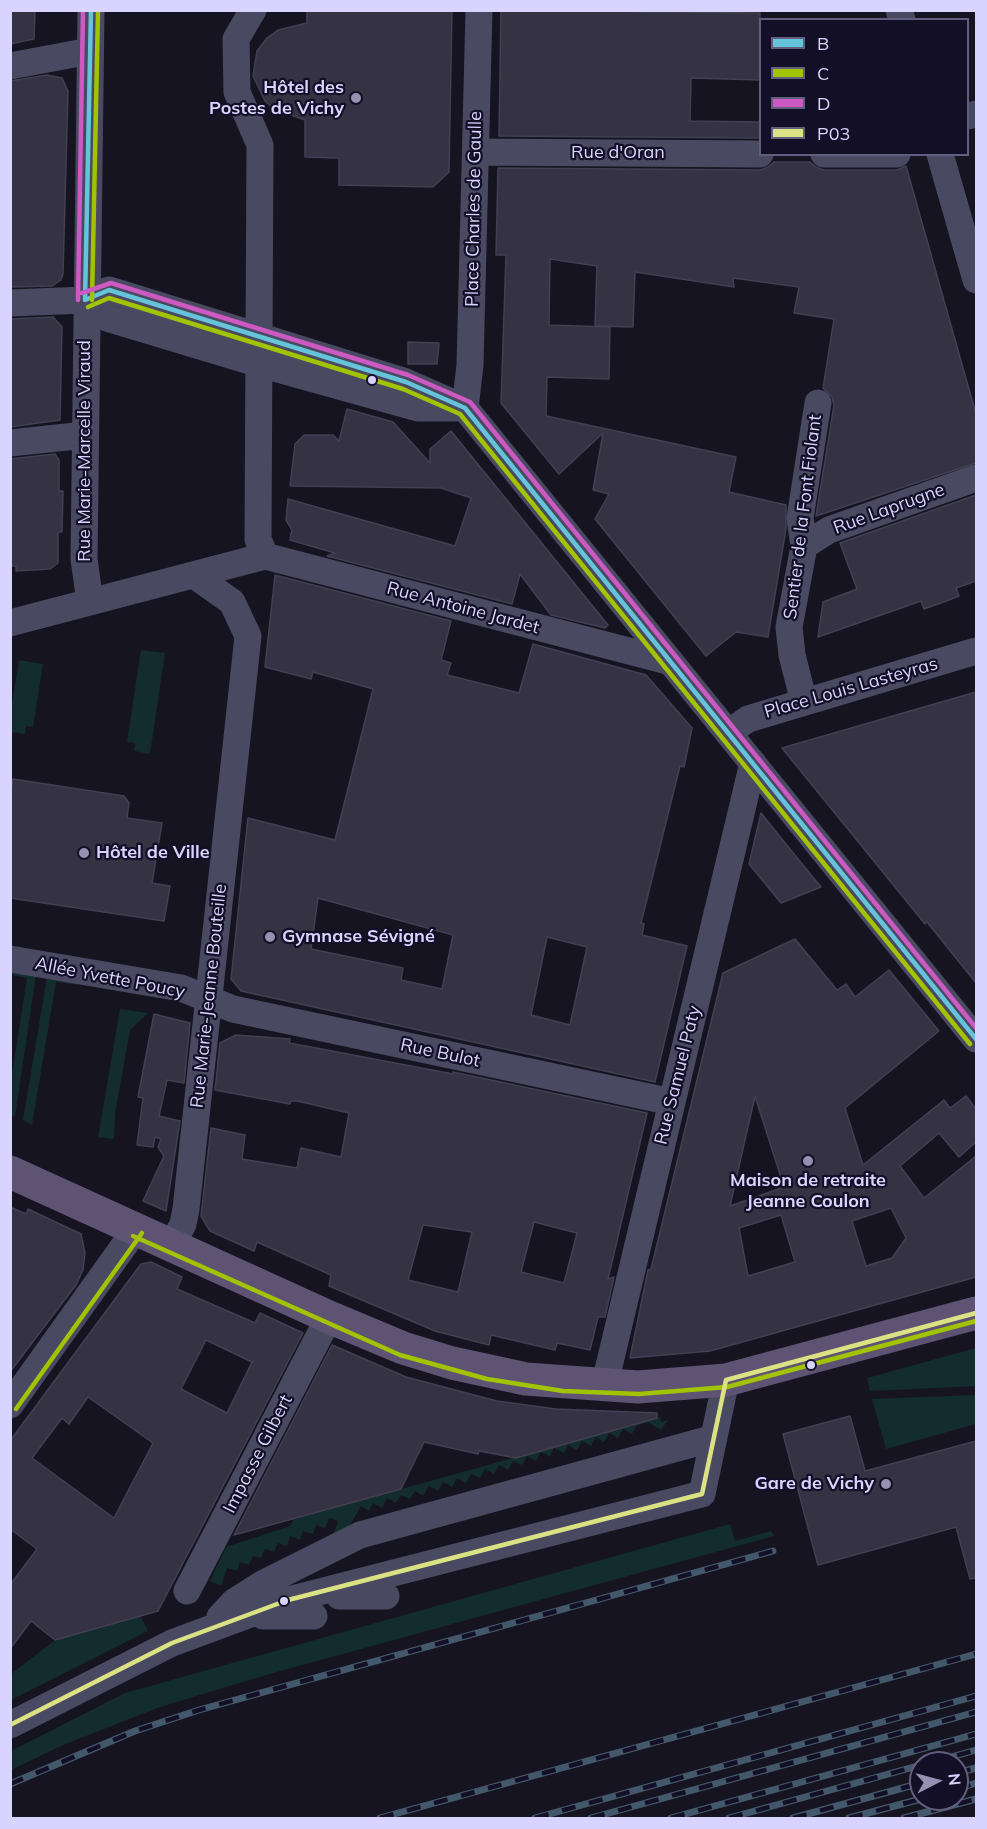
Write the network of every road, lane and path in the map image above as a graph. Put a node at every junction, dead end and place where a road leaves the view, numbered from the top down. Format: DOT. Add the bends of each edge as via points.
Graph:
graph roads {
  1 [pos="90,10"];
  2 [pos="253,10"];
  3 [pos="479,10"];
  4 [pos="90,51"];
  5 [pos="10,66"];
  6 [pos="476,152"];
  7 [pos="759,154"];
  8 [pos="941,156"];
  9 [pos="976,280"];
  10 [pos="85,300"];
  11 [pos="10,303"];
  12 [pos="259,335"];
  13 [pos="260,364"];
  14 [pos="818,403"];
  15 [pos="465,408"];
  16 [pos="85,435"];
  17 [pos="10,444"];
  18 [pos="976,478"];
  19 [pos="804,546"];
  20 [pos="260,558"];
  21 [pos="194,575"];
  22 [pos="90,602"];
  23 [pos="10,623"];
  24 [pos="976,651"];
  25 [pos="671,662"];
  26 [pos="804,702"];
  27 [pos="728,733"];
  28 [pos="753,763"];
  29 [pos="10,960"];
  30 [pos="209,1000"];
  31 [pos="976,1039"];
  32 [pos="672,1102"];
  33 [pos="10,1172"];
  34 [pos="136,1229"];
  35 [pos="172,1245"];
  36 [pos="976,1314"];
  37 [pos="329,1317"];
  38 [pos="726,1380"];
  39 [pos="604,1387"];
  40 [pos="10,1405"];
  41 [pos="714,1438"];
  42 [pos="680,1516"];
  43 [pos="603,1528"];
  44 [pos="187,1591"];
  45 [pos="209,1628"];
  46 [pos="10,1725"];
  1 -- 4 [label="street"];
  2 -- 12 [label="street" via="236,39 237,92 260,145"];
  3 -- 6 [label="street, Place Charles de Gaulle"];
  4 -- 5 [label="street"];
  4 -- 10 [label="street"];
  6 -- 7 [label="street, Rue d'Oran"];
  6 -- 15 [label="street, Place Charles de Gaulle" via="470,365"];
  8 -- 9 [label="street"];
  10 -- 11 [label="street"];
  10 -- 12 [label="street" via="109,290"];
  10 -- 13 [label="street" via="107,318"];
  10 -- 16 [label="street, Rue Marie-Marcelle Viraud"];
  12 -- 13 [label="street"];
  12 -- 15 [label="street" via="406,382"];
  13 -- 15 [label="street" via="418,408"];
  13 -- 20 [label="street"];
  14 -- 19 [label="street, Sentier de la Font Fiolant" via="800,518"];
  15 -- 25 [label="street"];
  16 -- 17 [label="street"];
  16 -- 22 [label="street, Rue Marie-Marcelle Viraud" via="84,559"];
  18 -- 19 [label="street, Rue Laprugne" via="829,530"];
  19 -- 26 [label="street, Sentier de la Font Fiolant" via="789,627"];
  20 -- 21 [label="street"];
  20 -- 25 [label="street, Rue Antoine Jardet"];
  21 -- 22 [label="street"];
  21 -- 30 [label="street, Rue Marie-Jeanne Bouteille" via="232,602 248,636"];
  22 -- 23 [label="street"];
  24 -- 26 [label="street, Place Louis Lasteyras"];
  25 -- 27 [label="street"];
  26 -- 27 [label="street, Place Louis Lasteyras" via="748,719"];
  27 -- 28 [label="street"];
  28 -- 31 [label="street"];
  28 -- 32 [label="street, Rue Samuel Paty"];
  29 -- 30 [label="street, Allée Yvette Poucy" via="181,988"];
  30 -- 32 [label="street, Rue Bulot" via="233,1010"];
  30 -- 35 [label="street, Rue Marie-Jeanne Bouteille" via="186,1209"];
  32 -- 39 [label="street, Rue Samuel Paty"];
  33 -- 34 [label="main road"];
  34 -- 35 [label="main road"];
  34 -- 40 [label="street"];
  35 -- 37 [label="main road"];
  36 -- 38 [label="main road"];
  37 -- 39 [label="main road" via="403,1348 452,1363 526,1379"];
  37 -- 44 [label="street, Impasse Gilbert"];
  38 -- 39 [label="main road" via="680,1386"];
  38 -- 41 [label="street"];
  41 -- 43 [label="street" via="702,1494"];
  41 -- 45 [label="street" via="343,1541 244,1596"];
  42 -- 43 [label="street"];
  43 -- 45 [label="street" via="309,1606 238,1617"];
  45 -- 46 [label="street"];
}
